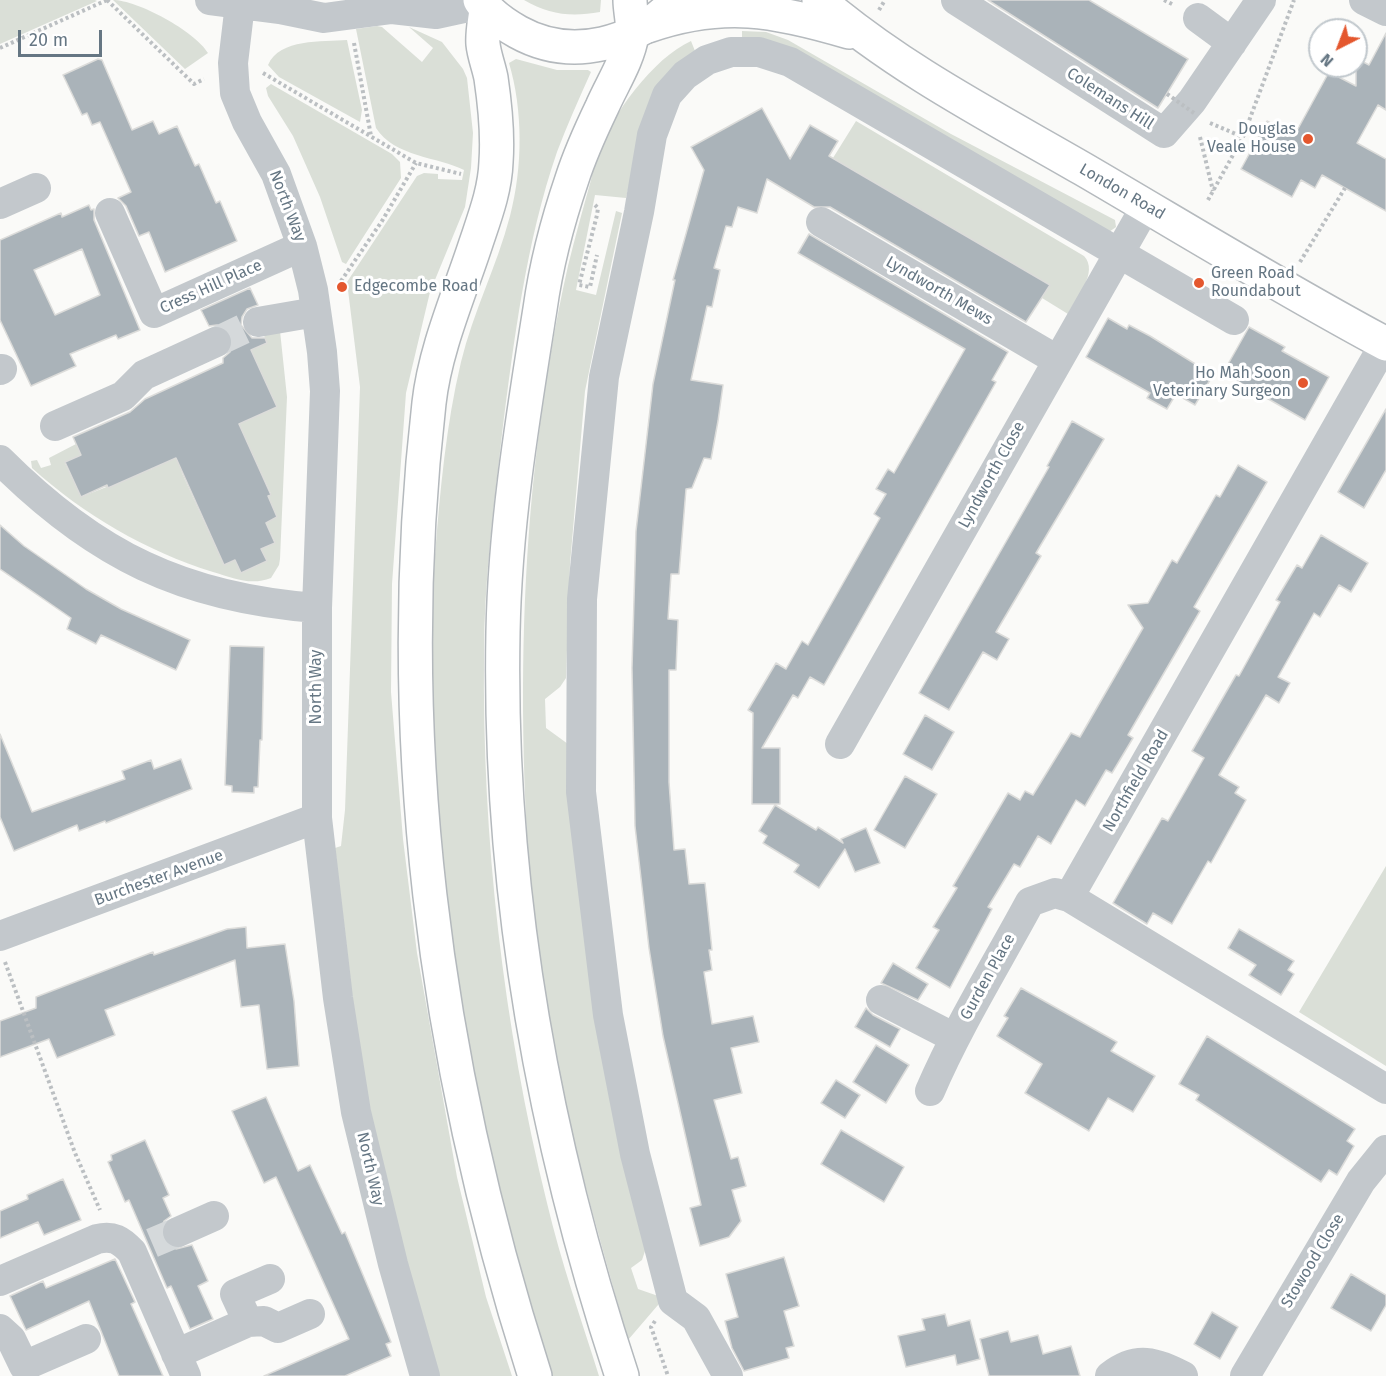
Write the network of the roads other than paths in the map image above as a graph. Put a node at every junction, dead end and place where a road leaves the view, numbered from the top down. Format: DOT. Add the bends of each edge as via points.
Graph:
graph roads {
  1 [pos="210,0"];
  2 [pos="677,0"];
  3 [pos="819,0"];
  4 [pos="956,0"];
  5 [pos="1261,0"];
  6 [pos="1364,0"];
  7 [pos="240,4"];
  8 [pos="287,4"];
  9 [pos="483,4"];
  10 [pos="1386,11"];
  11 [pos="1198,18"];
  12 [pos="637,20"];
  13 [pos="869,22"];
  14 [pos="1232,43"];
  15 [pos="36,188"];
  16 [pos="0,204"];
  17 [pos="1146,206"];
  18 [pos="110,213"];
  19 [pos="821,222"];
  20 [pos="302,246"];
  21 [pos="1118,253"];
  22 [pos="316,312"];
  23 [pos="1234,320"];
  24 [pos="258,322"];
  25 [pos="216,342"];
  26 [pos="1386,343"];
  27 [pos="1057,360"];
  28 [pos="55,426"];
  29 [pos="0,460"];
  30 [pos="317,608"];
  31 [pos="840,744"];
  32 [pos="317,818"];
  33 [pos="1069,897"];
  34 [pos="2,948"];
  35 [pos="881,1000"];
  36 [pos="953,1037"];
  37 [pos="1386,1089"];
  38 [pos="930,1091"];
  39 [pos="1386,1150"];
  40 [pos="214,1216"];
  41 [pos="154,1242"];
  42 [pos="270,1279"];
  43 [pos="0,1281"];
  44 [pos="310,1314"];
  45 [pos="248,1322"];
  46 [pos="0,1329"];
  47 [pos="86,1339"];
  48 [pos="181,1365"];
  49 [pos="425,1376"];
  50 [pos="534,1376"];
  51 [pos="622,1376"];
  52 [pos="728,1376"];
  53 [pos="1110,1376"];
  54 [pos="1183,1376"];
  55 [pos="1245,1376"];
  1 -- 7 [label="street"];
  2 -- 12 [label="main road"];
  3 -- 13 [label="main road, London Road"];
  4 -- 14 [label="street, Colemans Hill" via="1164,133 1192,101"];
  5 -- 14 [label="street"];
  6 -- 10 [label="street"];
  7 -- 8 [label="street"];
  7 -- 20 [label="street, North Way" via="233,63 235,93 276,174"];
  8 -- 9 [label="street" via="324,18 392,9 436,14"];
  9 -- 12 [label="main road" via="515,31 550,44 606,44"];
  9 -- 50 [label="main road" via="483,43 495,112 496,162 490,200 446,333 429,399 415,569 413,670 428,890 442,992 470,1143"];
  11 -- 14 [label="street"];
  12 -- 13 [label="main road, London Road" via="731,8"];
  12 -- 51 [label="main road" via="619,72 572,179 543,285 520,431 503,632 509,825 524,974 570,1205"];
  13 -- 17 [label="main road, London Road"];
  15 -- 16 [label="street"];
  17 -- 21 [label="street, Lyndworth Close"];
  17 -- 26 [label="main road, London Road"];
  18 -- 20 [label="street, Cress Hill Place" via="154,313"];
  19 -- 27 [label="street, Lyndworth Mews"];
  20 -- 22 [label="street, North Way"];
  21 -- 23 [label="street"];
  21 -- 27 [label="street, Lyndworth Close"];
  21 -- 52 [label="street" via="790,62 759,52 730,52 707,60 685,75 667,95 652,135 604,378 582,599 582,792 608,1015 635,1154 673,1300 696,1318"];
  22 -- 24 [label="street"];
  22 -- 30 [label="street, North Way" via="324,391"];
  25 -- 28 [label="street" via="144,375 123,396"];
  26 -- 33 [label="street, Northfield Road"];
  27 -- 31 [label="street, Lyndworth Close"];
  29 -- 30 [label="street" via="79,529 159,574 231,597"];
  30 -- 32 [label="street, North Way"];
  32 -- 34 [label="street, Burchester Avenue"];
  32 -- 49 [label="street, North Way" via="357,1113"];
  33 -- 36 [label="street, Gurden Place" via="1055,893 1030,902"];
  33 -- 37 [label="street"];
  35 -- 36 [label="street"];
  36 -- 38 [label="street, Gurden Place"];
  39 -- 55 [label="street, Stowood Close" via="1361,1181"];
  40 -- 41 [label="street"];
  41 -- 43 [label="street" via="122,1242 109,1236 97,1239"];
  41 -- 48 [label="street"];
  42 -- 45 [label="street" via="235,1294"];
  44 -- 45 [label="street" via="278,1328 264,1322"];
  45 -- 48 [label="street"];
  46 -- 47 [label="street" via="11,1339 24,1366"];
  53 -- 54 [label="street" via="1131,1363 1144,1362 1160,1364"];
}
